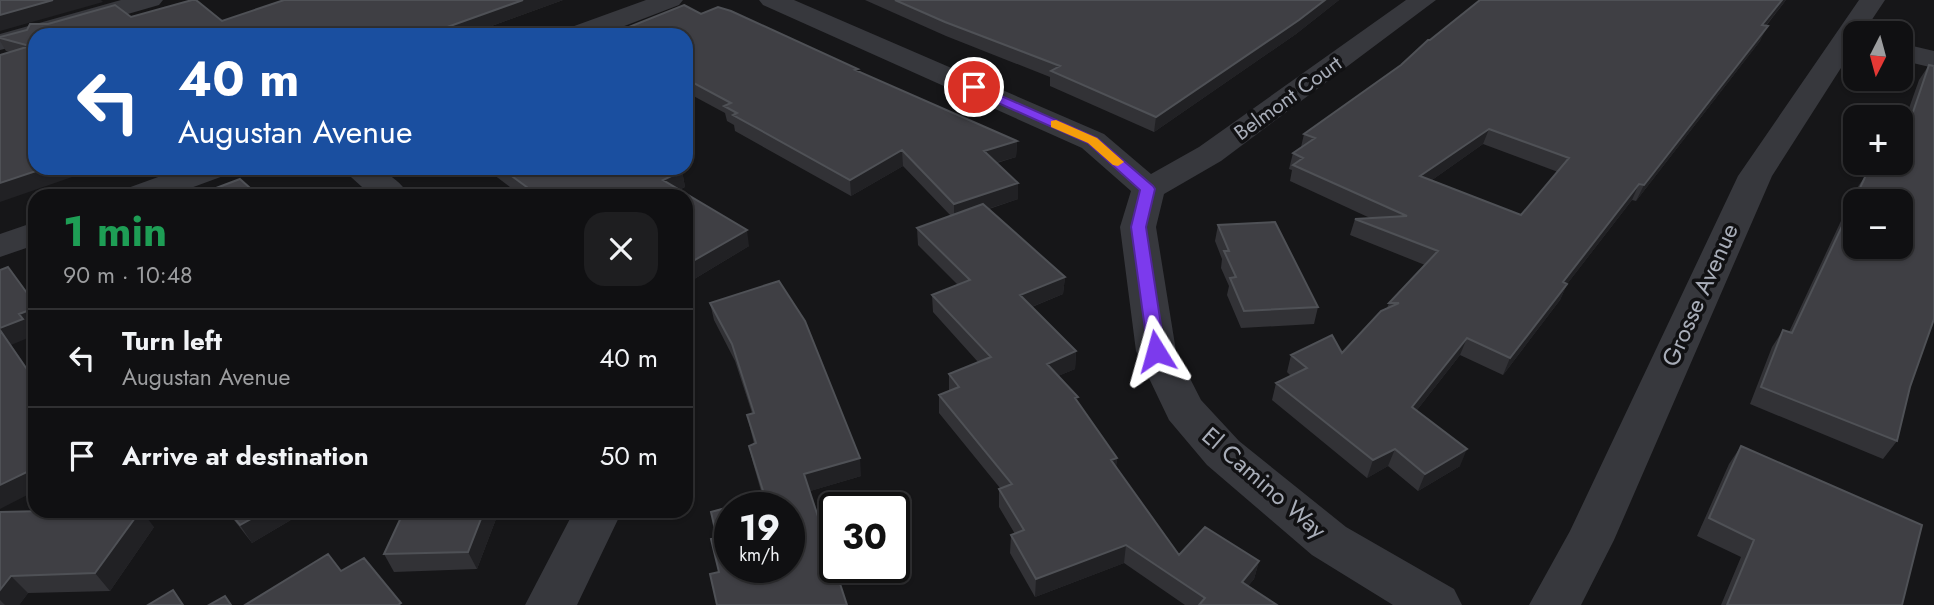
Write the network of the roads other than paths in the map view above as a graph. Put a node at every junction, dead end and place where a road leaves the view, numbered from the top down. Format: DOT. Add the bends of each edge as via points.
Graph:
graph roads {
  1 [pos="150,0"];
  2 [pos="670,0"];
  3 [pos="772,0"];
  4 [pos="1423,0"];
  5 [pos="1872,0"];
  6 [pos="1861,21"];
  7 [pos="50,28"];
  8 [pos="595,28"];
  9 [pos="28,34"];
  10 [pos="0,42"];
  11 [pos="1843,51"];
  12 [pos="1913,54"];
  13 [pos="1934,60"];
  14 [pos="195,175"];
  15 [pos="366,175"];
  16 [pos="156,189"];
  17 [pos="384,189"];
  18 [pos="1148,189"];
  19 [pos="28,236"];
  20 [pos="0,246"];
  21 [pos="594,518"];
  22 [pos="551,605"];
  23 [pos="1436,605"];
  24 [pos="1555,605"];
  1 -- 7 [label="street"];
  2 -- 8 [label="street"];
  3 -- 18 [label="street" via="1093,141"];
  4 -- 18 [label="street, Belmont Court" via="1210,154"];
  5 -- 6 [label="street, Grosse Avenue"];
  9 -- 10 [label="street"];
  11 -- 24 [label="street, Grosse Avenue" via="1755,176 1590,540"];
  12 -- 13 [label="street"];
  14 -- 16 [label="street"];
  15 -- 17 [label="street"];
  18 -- 23 [label="street, El Camino Way" via="1138,227 1156,351 1184,409 1223,453 1329,541"];
  19 -- 20 [label="street"];
  21 -- 22 [label="street"];
}
